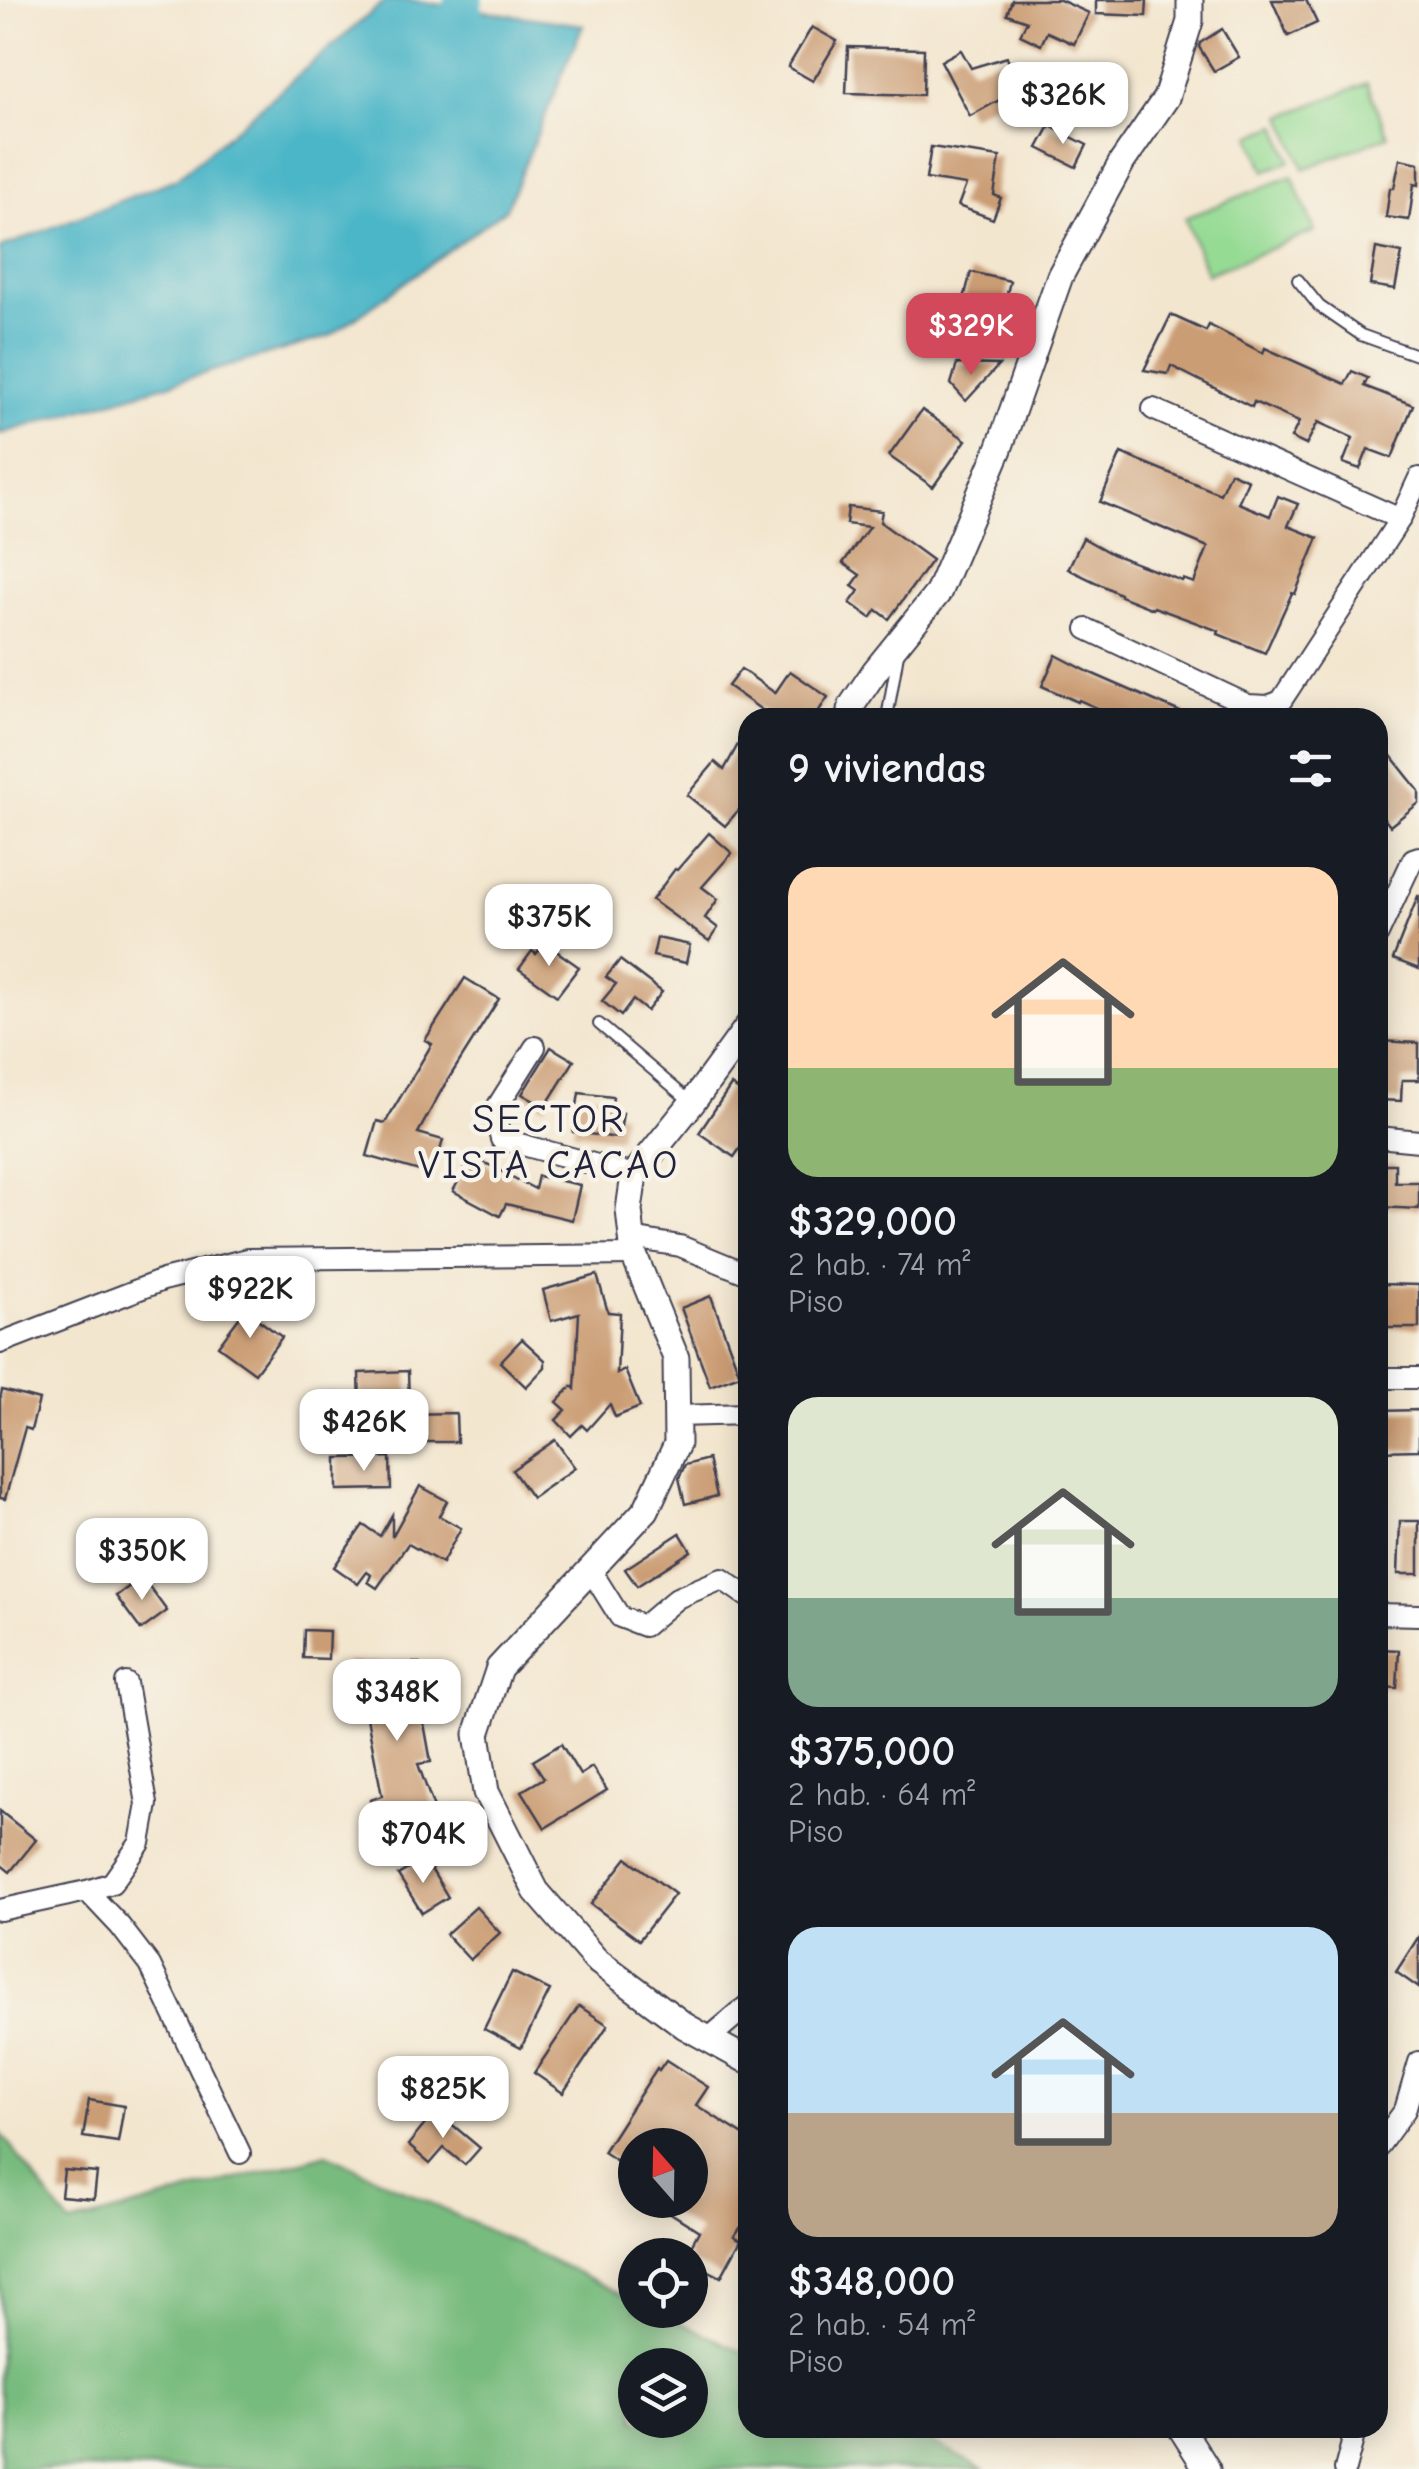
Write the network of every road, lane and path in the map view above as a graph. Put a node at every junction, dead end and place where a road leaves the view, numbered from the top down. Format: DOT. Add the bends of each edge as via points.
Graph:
graph roads {
  1 [pos="1190,0"];
  2 [pos="1298,280"];
  3 [pos="1419,356"];
  4 [pos="1153,409"];
  5 [pos="1419,478"];
  6 [pos="1400,519"];
  7 [pos="1087,629"];
  8 [pos="901,638"];
  9 [pos="851,708"];
  10 [pos="889,708"];
  11 [pos="1419,857"];
  12 [pos="1388,912"];
  13 [pos="600,1024"];
  14 [pos="738,1040"];
  15 [pos="535,1047"];
  16 [pos="692,1103"];
  17 [pos="1388,1138"];
  18 [pos="1419,1142"];
  19 [pos="634,1175"];
  20 [pos="633,1246"];
  21 [pos="738,1270"];
  22 [pos="0,1342"];
  23 [pos="1388,1378"];
  24 [pos="1419,1378"];
  25 [pos="738,1414"];
  26 [pos="677,1416"];
  27 [pos="590,1569"];
  28 [pos="738,1591"];
  29 [pos="1388,1614"];
  30 [pos="1419,1615"];
  31 [pos="126,1683"];
  32 [pos="88,1892"];
  33 [pos="0,1910"];
  34 [pos="738,2014"];
  35 [pos="708,2039"];
  36 [pos="738,2056"];
  37 [pos="1419,2062"];
  38 [pos="1388,2134"];
  39 [pos="240,2153"];
  40 [pos="1187,2438"];
  41 [pos="1353,2438"];
  42 [pos="1207,2469"];
  43 [pos="1345,2469"];
  1 -- 8 [label="street" via="1166,98 1122,162 1060,276 938,593"];
  2 -- 3 [label="lane" via="1319,306 1361,335"];
  4 -- 6 [label="street"];
  5 -- 6 [label="street"];
  6 -- 7 [label="street" via="1281,701 1268,706 1248,704"];
  8 -- 9 [label="street"];
  8 -- 10 [label="lane"];
  11 -- 12 [label="street" via="1412,859"];
  13 -- 16 [label="lane"];
  14 -- 16 [label="street"];
  15 -- 19 [label="street" via="494,1112 501,1139"];
  16 -- 19 [label="street"];
  17 -- 18 [label="street"];
  19 -- 20 [label="street"];
  20 -- 21 [label="street" via="680,1246"];
  20 -- 22 [label="street" via="248,1258 163,1280"];
  20 -- 26 [label="street" via="676,1358"];
  23 -- 24 [label="street"];
  25 -- 26 [label="street"];
  26 -- 27 [label="street" via="677,1444 646,1510"];
  27 -- 28 [label="street" via="620,1617 644,1626 676,1598 722,1579"];
  27 -- 35 [label="street" via="499,1668 477,1734 486,1792 536,1891 595,1959"];
  29 -- 30 [label="street"];
  31 -- 32 [label="street" via="146,1804 140,1842 112,1883"];
  32 -- 33 [label="street"];
  32 -- 39 [label="street" via="150,1965"];
  34 -- 35 [label="street"];
  35 -- 36 [label="street"];
  37 -- 38 [label="street" via="1406,2110"];
  40 -- 42 [label="street"];
  41 -- 43 [label="street"];
}
